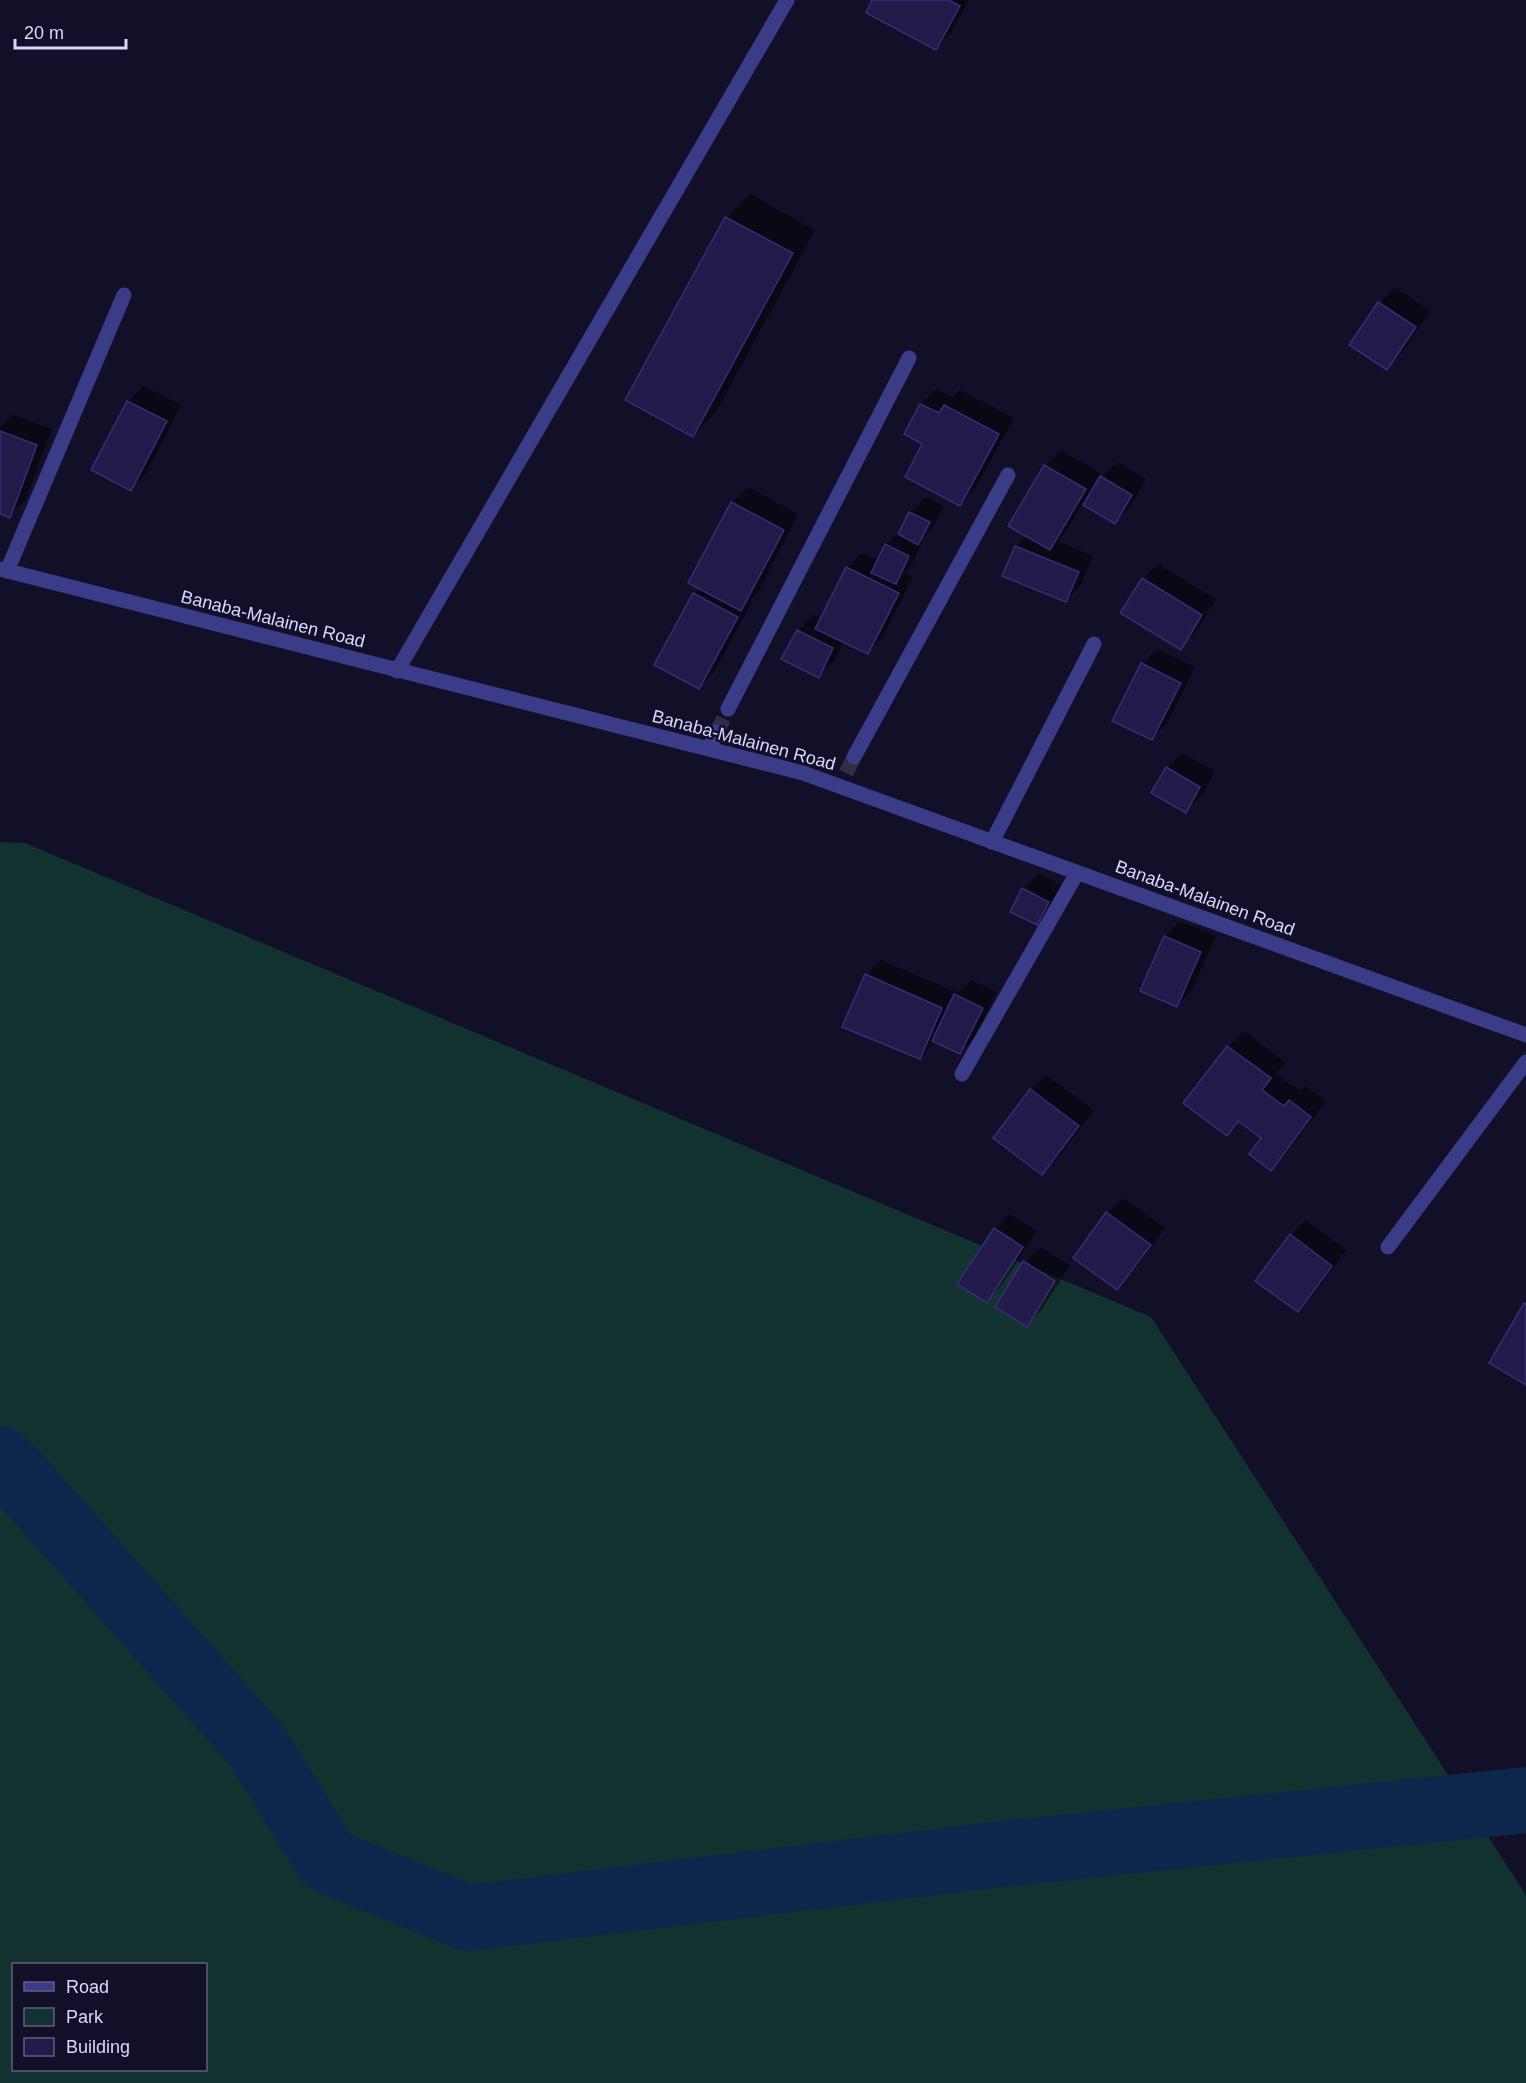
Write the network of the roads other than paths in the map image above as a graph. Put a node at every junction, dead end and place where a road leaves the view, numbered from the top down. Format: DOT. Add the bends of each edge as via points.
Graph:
graph roads {
  1 [pos="786,0"];
  2 [pos="124,295"];
  3 [pos="909,358"];
  4 [pos="1008,474"];
  5 [pos="4,570"];
  6 [pos="1094,644"];
  7 [pos="397,670"];
  8 [pos="728,709"];
  9 [pos="717,732"];
  10 [pos="709,749"];
  11 [pos="854,757"];
  12 [pos="992,842"];
  13 [pos="1077,873"];
  14 [pos="1526,1035"];
  15 [pos="1526,1062"];
  16 [pos="962,1074"];
  17 [pos="1388,1246"];
  1 -- 7 [label="street"];
  2 -- 5 [label="street"];
  3 -- 8 [label="street"];
  4 -- 11 [label="street"];
  5 -- 7 [label="street, Banaba-Malainen Road"];
  6 -- 12 [label="street"];
  7 -- 10 [label="street, Banaba-Malainen Road"];
  9 -- 10 [label="street"];
  10 -- 12 [label="street, Banaba-Malainen Road" via="843,780"];
  12 -- 13 [label="street, Banaba-Malainen Road"];
  13 -- 14 [label="street, Banaba-Malainen Road"];
  13 -- 16 [label="street"];
  15 -- 17 [label="street"];
}
